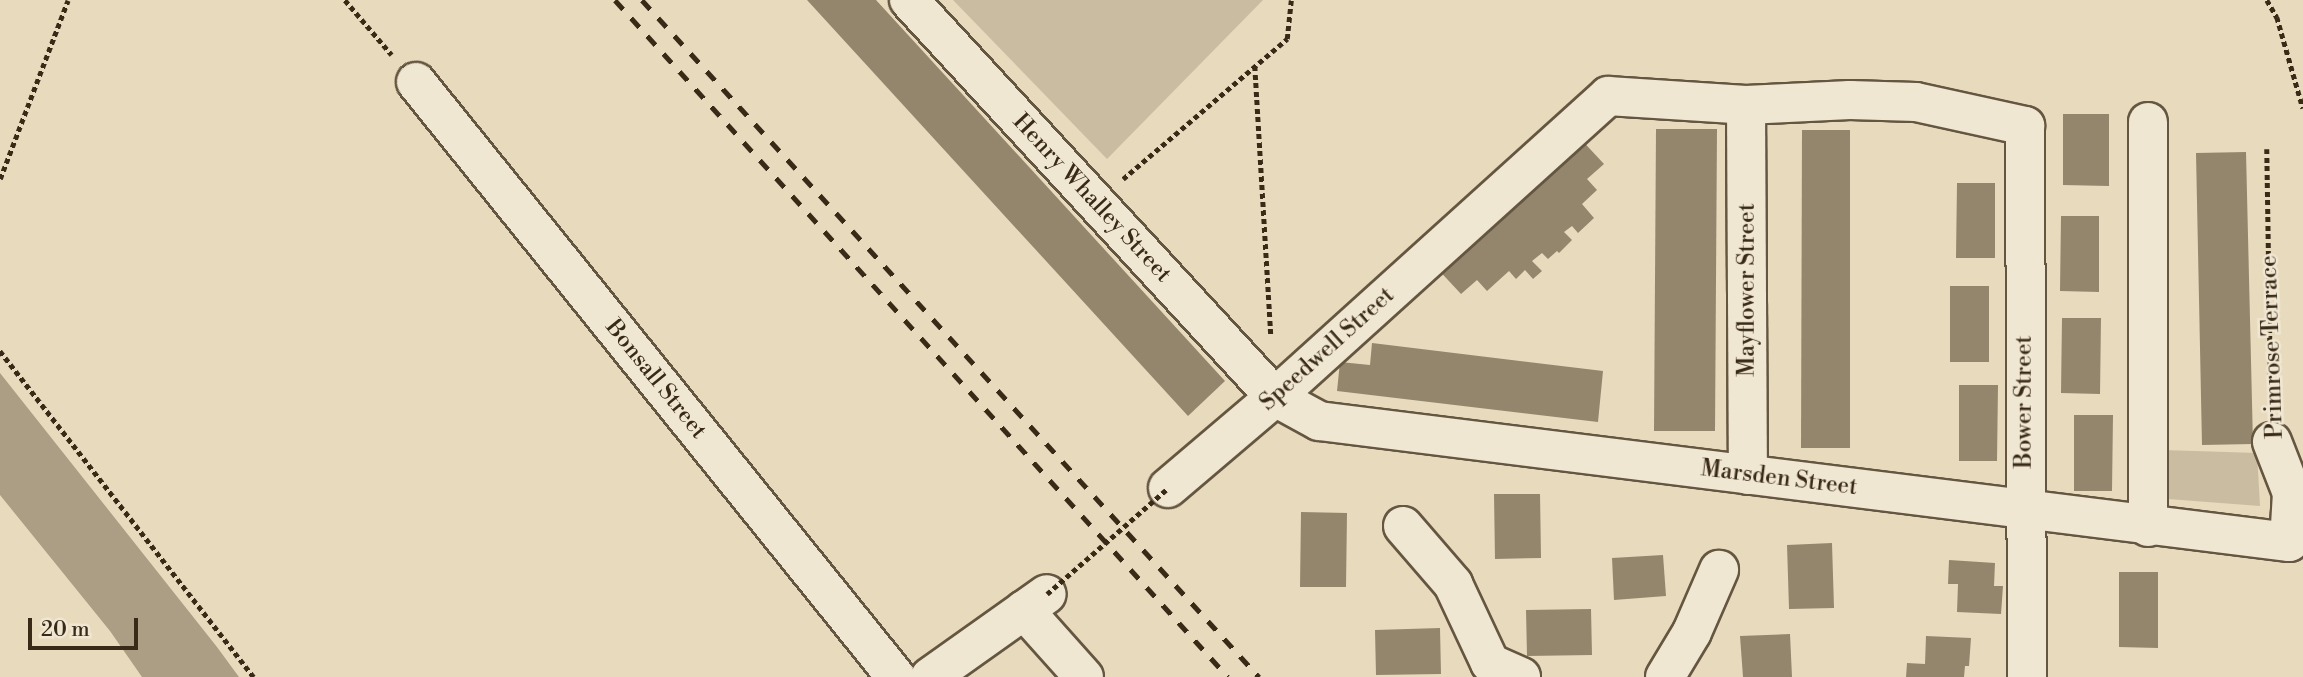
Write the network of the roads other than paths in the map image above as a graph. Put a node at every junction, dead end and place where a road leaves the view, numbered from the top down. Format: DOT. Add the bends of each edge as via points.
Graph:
graph roads {
  1 [pos="909,0"];
  2 [pos="416,82"];
  3 [pos="1746,105"];
  4 [pos="2148,122"];
  5 [pos="2025,126"];
  6 [pos="1275,397"];
  7 [pos="2272,442"];
  8 [pos="1748,475"];
  9 [pos="1168,488"];
  10 [pos="2298,493"];
  11 [pos="2024,508"];
  12 [pos="1403,526"];
  13 [pos="2148,527"];
  14 [pos="2289,542"];
  15 [pos="1719,570"];
  16 [pos="895,677"];
  17 [pos="930,677"];
  18 [pos="1084,677"];
  19 [pos="1521,677"];
  20 [pos="1665,677"];
  21 [pos="2027,677"];
  1 -- 6 [label="street, Henry Whalley Street"];
  2 -- 16 [label="street, Bonsall Street"];
  3 -- 5 [label="street, Speedwell Street" via="1916,102"];
  3 -- 6 [label="street, Speedwell Street" via="1608,96"];
  3 -- 8 [label="street, Mayflower Street"];
  4 -- 13 [label="street"];
  5 -- 11 [label="street, Bower Street"];
  6 -- 8 [label="street, Marsden Street" via="1319,421"];
  6 -- 9 [label="street, Speedwell Street"];
  7 -- 10 [label="street, Primrose Terrace"];
  8 -- 11 [label="street, Marsden Street"];
  10 -- 14 [label="street, Primrose Terrace"];
  11 -- 13 [label="street, Marsden Street"];
  11 -- 21 [label="street, Bower Street"];
  12 -- 19 [label="street" via="1453,584 1490,663"];
  13 -- 14 [label="street, Marsden Street"];
  15 -- 20 [label="street" via="1692,632"];
  17 -- 18 [label="street" via="1036,602"];
}
